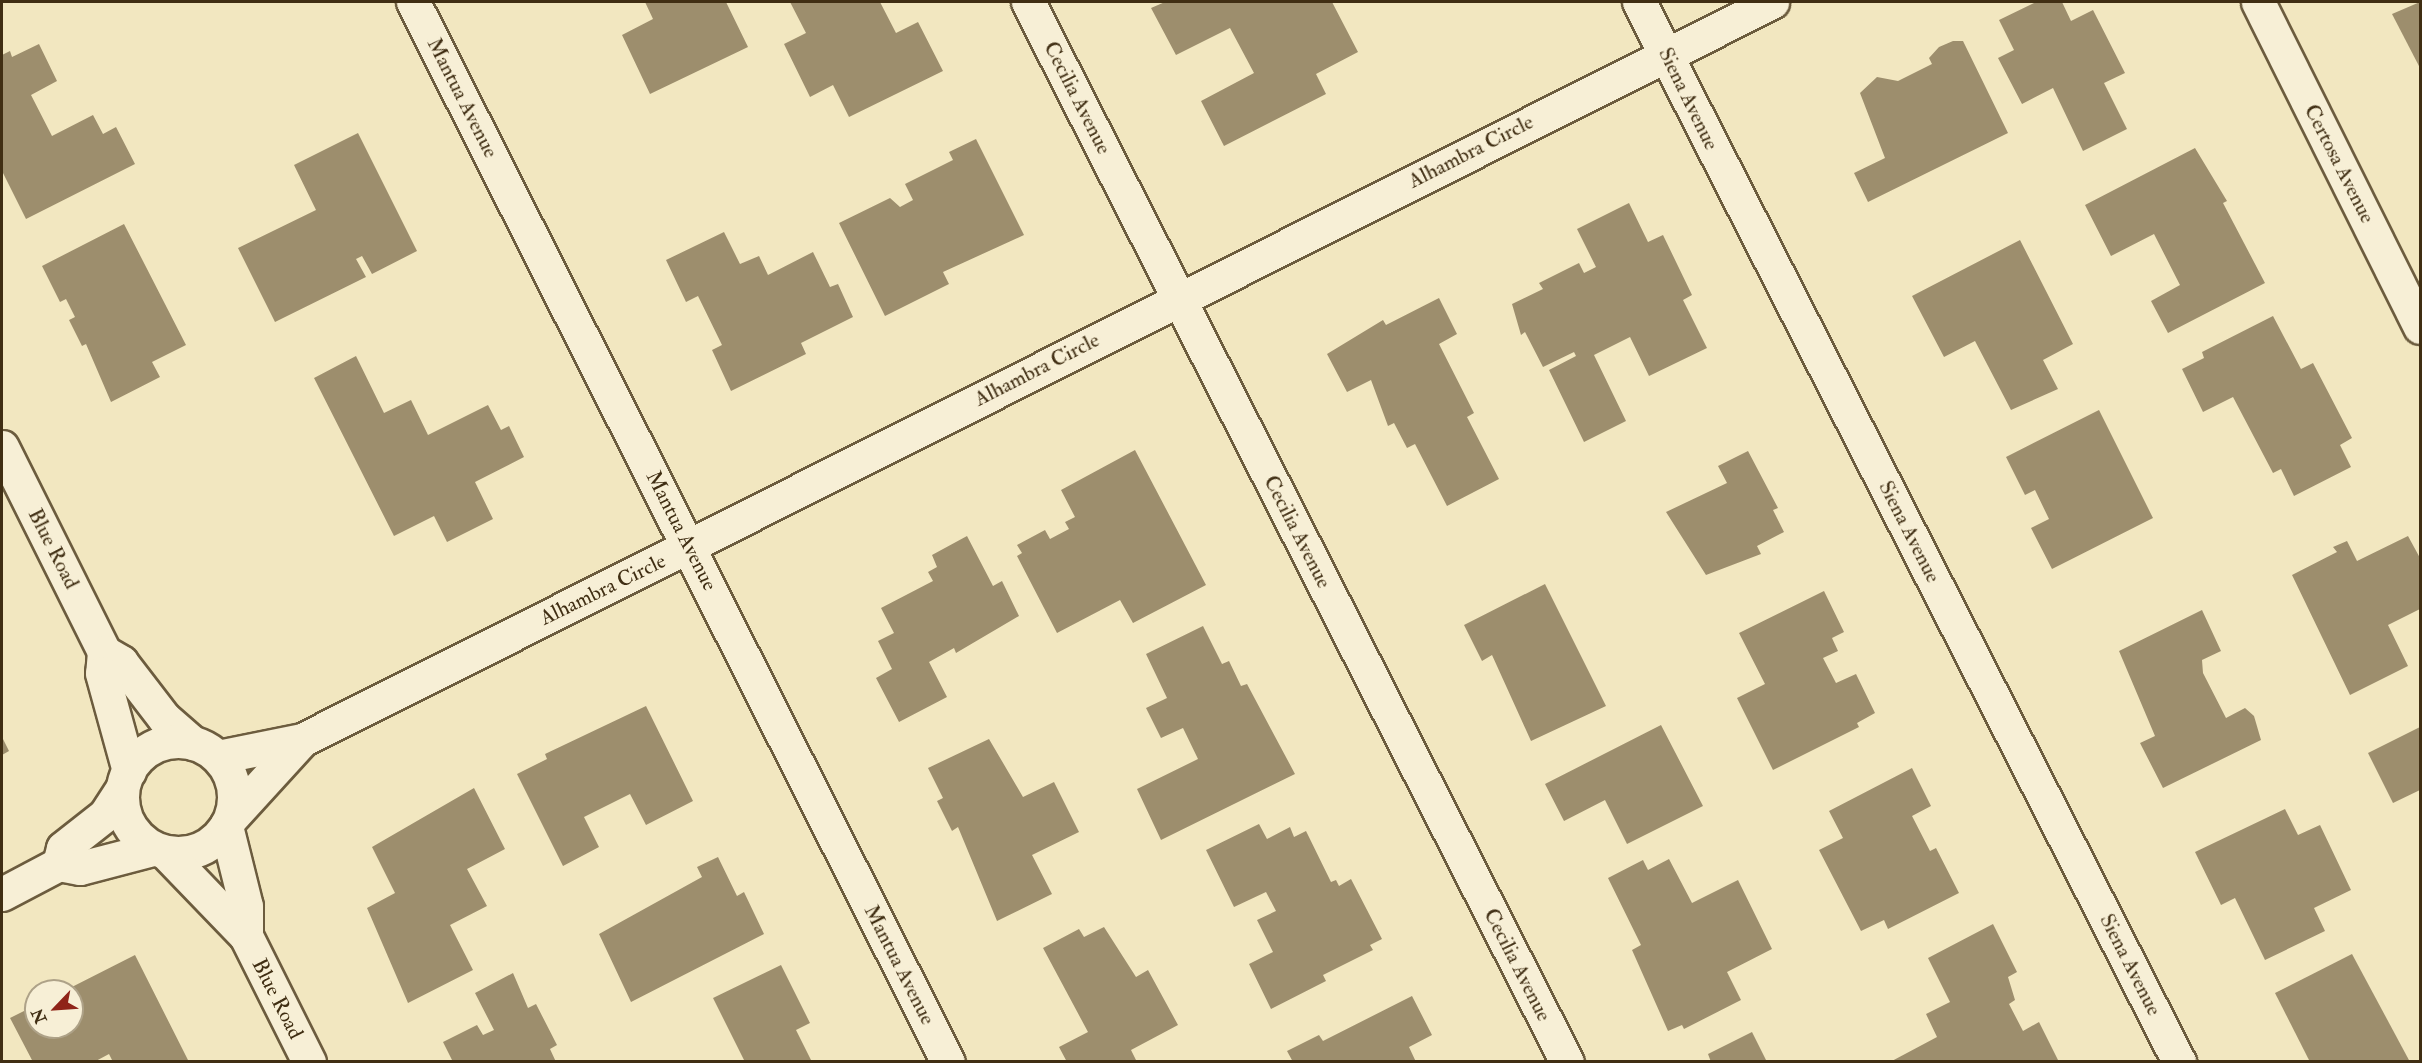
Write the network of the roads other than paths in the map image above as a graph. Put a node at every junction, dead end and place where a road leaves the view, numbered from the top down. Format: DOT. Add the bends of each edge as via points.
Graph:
graph roads {
  1 [pos="413,2"];
  2 [pos="1028,2"];
  3 [pos="1640,2"];
  4 [pos="1772,2"];
  5 [pos="2258,2"];
  6 [pos="1666,54"];
  7 [pos="1178,298"];
  8 [pos="2421,327"];
  9 [pos="2,447"];
  10 [pos="689,547"];
  11 [pos="104,652"];
  12 [pos="302,740"];
  13 [pos="205,750"];
  14 [pos="125,780"];
  15 [pos="229,822"];
  16 [pos="160,851"];
  17 [pos="59,864"];
  18 [pos="2,894"];
  19 [pos="246,936"];
  20 [pos="309,1062"];
  21 [pos="948,1062"];
  22 [pos="1566,1062"];
  23 [pos="2179,1062"];
  1 -- 10 [label="street, Mantua Avenue"];
  2 -- 7 [label="street, Cecilia Avenue"];
  3 -- 6 [label="street, Siena Avenue"];
  4 -- 6 [label="street, Alhambra Circle"];
  5 -- 8 [label="street, Certosa Avenue"];
  6 -- 7 [label="street, Alhambra Circle"];
  6 -- 23 [label="street, Siena Avenue"];
  7 -- 10 [label="street, Alhambra Circle"];
  7 -- 22 [label="street, Cecilia Avenue"];
  9 -- 11 [label="street, Blue Road"];
  10 -- 12 [label="street, Alhambra Circle"];
  10 -- 21 [label="street, Mantua Avenue"];
  11 -- 13 [label="street, Blue Road" via="121,662 164,718"];
  11 -- 14 [label="street, Blue Road" via="102,673"];
  12 -- 13 [label="street, Alhambra Circle"];
  12 -- 15 [label="street, Alhambra Circle"];
  13 -- 14 [label="street, Alhambra Circle" via="163,742 136,758"];
  13 -- 15 [label="street" via="233,785"];
  14 -- 16 [label="street" via="128,824"];
  14 -- 17 [label="street, Alhambra Circle" via="105,815 63,848"];
  15 -- 16 [label="street, Alhambra Circle" via="200,850"];
  15 -- 19 [label="street, Blue Road" via="246,906"];
  16 -- 17 [label="street, Alhambra Circle" via="80,868"];
  16 -- 19 [label="street, Blue Road"];
  17 -- 18 [label="street"];
  19 -- 20 [label="street, Blue Road"];
}
